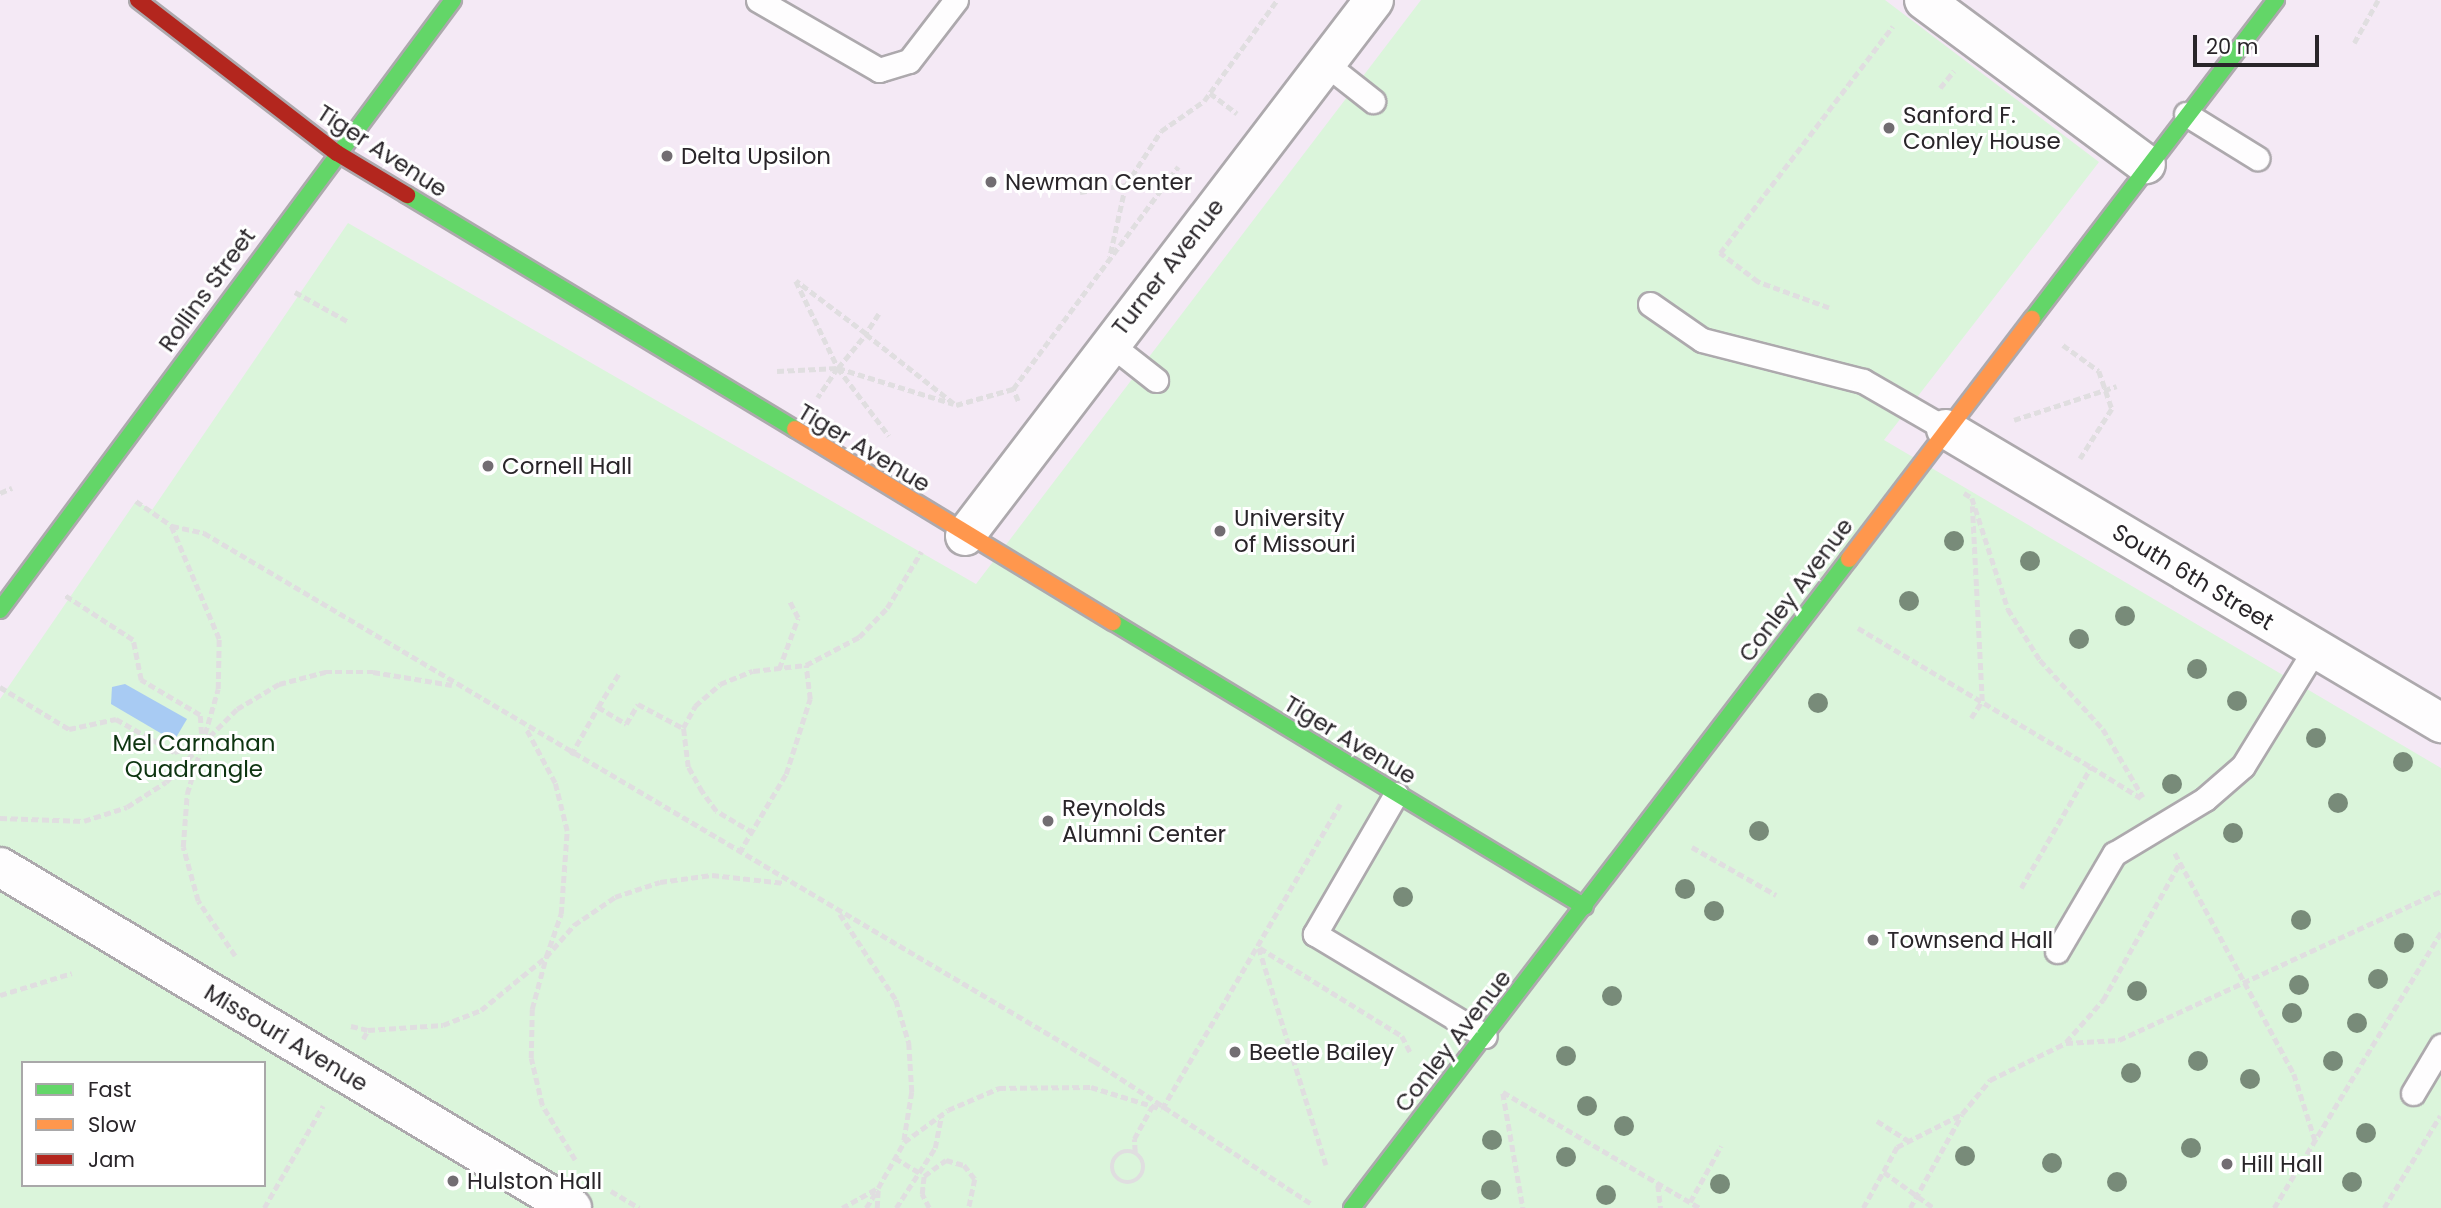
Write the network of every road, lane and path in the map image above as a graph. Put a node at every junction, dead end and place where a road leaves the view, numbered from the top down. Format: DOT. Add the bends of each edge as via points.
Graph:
graph roads {
  1 [pos="138,0"];
  2 [pos="453,0"];
  3 [pos="758,0"];
  4 [pos="956,0"];
  5 [pos="1276,0"];
  6 [pos="1374,0"];
  7 [pos="2276,0"];
  8 [pos="2378,0"];
  9 [pos="1913,7"];
  10 [pos="2354,43"];
  11 [pos="1326,64"];
  12 [pos="1210,93"];
  13 [pos="1373,101"];
  14 [pos="2186,114"];
  15 [pos="1246,119"];
  16 [pos="337,153"];
  17 [pos="2257,158"];
  18 [pos="2146,164"];
  19 [pos="1178,167"];
  20 [pos="1126,185"];
  21 [pos="1080,192"];
  22 [pos="1109,261"];
  23 [pos="295,292"];
  24 [pos="1650,304"];
  25 [pos="1829,309"];
  26 [pos="878,314"];
  27 [pos="347,320"];
  28 [pos="866,334"];
  29 [pos="1110,343"];
  30 [pos="2062,344"];
  31 [pos="838,368"];
  32 [pos="764,371"];
  33 [pos="1156,380"];
  34 [pos="2117,386"];
  35 [pos="1013,389"];
  36 [pos="2105,389"];
  37 [pos="956,405"];
  38 [pos="811,407"];
  39 [pos="1021,407"];
  40 [pos="2014,421"];
  41 [pos="1946,429"];
  42 [pos="896,445"];
  43 [pos="2080,459"];
  44 [pos="12,488"];
  45 [pos="1964,492"];
  46 [pos="0,493"];
  47 [pos="136,501"];
  48 [pos="172,527"];
  49 [pos="965,536"];
  50 [pos="921,552"];
  51 [pos="64,595"];
  52 [pos="789,600"];
  53 [pos="0,610"];
  54 [pos="1858,628"];
  55 [pos="2315,649"];
  56 [pos="806,665"];
  57 [pos="779,668"];
  58 [pos="619,673"];
  59 [pos="457,685"];
  60 [pos="0,687"];
  61 [pos="1982,701"];
  62 [pos="598,707"];
  63 [pos="1971,719"];
  64 [pos="2441,723"];
  65 [pos="525,728"];
  66 [pos="683,728"];
  67 [pos="202,744"];
  68 [pos="571,755"];
  69 [pos="2091,767"];
  70 [pos="1396,794"];
  71 [pos="2145,800"];
  72 [pos="1342,802"];
  73 [pos="0,818"];
  74 [pos="753,833"];
  75 [pos="1692,847"];
  76 [pos="739,853"];
  77 [pos="2179,863"];
  78 [pos="0,867"];
  79 [pos="789,883"];
  80 [pos="2021,888"];
  81 [pos="2441,891"];
  82 [pos="1776,895"];
  83 [pos="1585,907"];
  84 [pos="839,912"];
  85 [pos="2441,932"];
  86 [pos="1259,947"];
  87 [pos="2057,951"];
  88 [pos="546,957"];
  89 [pos="238,960"];
  90 [pos="72,973"];
  91 [pos="0,995"];
  92 [pos="342,1024"];
  93 [pos="368,1030"];
  94 [pos="1485,1036"];
  95 [pos="2066,1043"];
  96 [pos="2441,1046"];
  97 [pos="1411,1054"];
  98 [pos="344,1073"];
  99 [pos="2413,1093"];
  100 [pos="1152,1107"];
  101 [pos="1162,1109"];
  102 [pos="1962,1114"];
  103 [pos="2441,1114"];
  104 [pos="941,1115"];
  105 [pos="1877,1121"];
  106 [pos="1908,1140"];
  107 [pos="904,1142"];
  108 [pos="1721,1146"];
  109 [pos="1136,1153"];
  110 [pos="895,1158"];
  111 [pos="1326,1165"];
  112 [pos="586,1170"];
  113 [pos="1884,1172"];
  114 [pos="922,1174"];
  115 [pos="1658,1184"];
  116 [pos="607,1187"];
  117 [pos="878,1188"];
  118 [pos="1916,1198"];
  119 [pos="1690,1202"];
  120 [pos="264,1208"];
  121 [pos="572,1208"];
  122 [pos="639,1208"];
  123 [pos="842,1208"];
  124 [pos="866,1208"];
  125 [pos="877,1208"];
  126 [pos="896,1208"];
  127 [pos="929,1208"];
  128 [pos="969,1208"];
  129 [pos="1319,1208"];
  130 [pos="1352,1208"];
  131 [pos="1523,1208"];
  132 [pos="1661,1208"];
  133 [pos="1700,1208"];
  134 [pos="1863,1208"];
  135 [pos="1910,1208"];
  136 [pos="1934,1208"];
  137 [pos="2274,1208"];
  138 [pos="2384,1208"];
  1 -- 16 [label="street, Tiger Avenue"];
  2 -- 16 [label="street, Rollins Street"];
  3 -- 4 [label="lane" via="879,70 909,61"];
  5 -- 12 [label="path"];
  6 -- 11 [label="street, Turner Avenue"];
  7 -- 14 [label="street, Conley Avenue"];
  8 -- 10 [label="path"];
  9 -- 18 [label="street"];
  9 -- 25 [label="path" via="1720,253 1758,282"];
  11 -- 13 [label="lane"];
  11 -- 29 [label="street, Turner Avenue"];
  12 -- 15 [label="path"];
  12 -- 20 [label="path" via="1161,131"];
  14 -- 17 [label="lane"];
  14 -- 18 [label="street, Conley Avenue"];
  16 -- 49 [label="street, Tiger Avenue"];
  16 -- 53 [label="street, Rollins Street"];
  18 -- 41 [label="street, Conley Avenue"];
  19 -- 22 [label="path"];
  20 -- 21 [label="path"];
  20 -- 22 [label="path"];
  22 -- 35 [label="path"];
  23 -- 27 [label="path"];
  24 -- 41 [label="lane" via="1702,340 1863,382"];
  26 -- 28 [label="path"];
  28 -- 31 [label="path"];
  28 -- 31 [label="path" via="796,281"];
  28 -- 37 [label="path"];
  29 -- 33 [label="lane"];
  29 -- 49 [label="street, Turner Avenue"];
  30 -- 36 [label="path" via="2099,371"];
  31 -- 32 [label="path"];
  31 -- 37 [label="path"];
  31 -- 38 [label="path"];
  31 -- 42 [label="path"];
  34 -- 36 [label="path"];
  35 -- 37 [label="path"];
  35 -- 39 [label="path"];
  36 -- 40 [label="path"];
  36 -- 43 [label="path" via="2112,409"];
  41 -- 55 [label="street, South 6th Street"];
  41 -- 83 [label="street, Conley Avenue"];
  44 -- 46 [label="path"];
  45 -- 61 [label="path" via="1972,498"];
  47 -- 48 [label="path"];
  48 -- 59 [label="path" via="204,533"];
  48 -- 67 [label="path" via="219,639 218,689"];
  49 -- 70 [label="street, Tiger Avenue"];
  50 -- 56 [label="path" via="887,608 859,637"];
  51 -- 67 [label="path" via="132,640 141,680 200,715"];
  52 -- 57 [label="path" via="798,618"];
  54 -- 61 [label="path"];
  55 -- 64 [label="street, South 6th Street"];
  55 -- 87 [label="lane" via="2243,766 2205,799 2114,854"];
  56 -- 57 [label="path"];
  56 -- 74 [label="path" via="810,699 799,738"];
  57 -- 66 [label="path" via="720,684 695,706"];
  58 -- 62 [label="path"];
  59 -- 65 [label="path"];
  59 -- 67 [label="path" via="373,672 325,672 258,697"];
  60 -- 67 [label="path" via="69,729 116,719 174,752"];
  61 -- 63 [label="path"];
  61 -- 69 [label="path"];
  62 -- 66 [label="path" via="626,724 638,704"];
  62 -- 68 [label="path"];
  65 -- 68 [label="path"];
  65 -- 88 [label="path" via="555,783 566,831 561,914"];
  66 -- 74 [label="path" via="688,767 702,792 716,811"];
  67 -- 73 [label="path" via="166,782 127,807 84,821"];
  67 -- 89 [label="path" via="187,794 183,847 198,901"];
  68 -- 76 [label="path"];
  69 -- 71 [label="path"];
  69 -- 80 [label="path"];
  70 -- 83 [label="street, Tiger Avenue"];
  70 -- 94 [label="lane" via="1315,934"];
  72 -- 86 [label="path"];
  74 -- 76 [label="path"];
  75 -- 82 [label="path"];
  76 -- 79 [label="path"];
  77 -- 95 [label="path" via="2103,1000"];
  78 -- 98 [label="street, Missouri Avenue"];
  79 -- 84 [label="path"];
  79 -- 88 [label="path" via="712,875 660,882 615,897 574,925"];
  81 -- 95 [label="path" via="2119,1040"];
  83 -- 94 [label="street, Conley Avenue"];
  84 -- 101 [label="path" via="1094,1061"];
  84 -- 107 [label="path" via="896,1000 909,1043 912,1092"];
  85 -- 137 [label="path"];
  86 -- 97 [label="path" via="1402,1037"];
  86 -- 101 [label="path"];
  86 -- 111 [label="path"];
  88 -- 93 [label="path" via="481,1010 443,1025"];
  88 -- 112 [label="path" via="532,1009 531,1058 542,1105"];
  90 -- 91 [label="path"];
  92 -- 93 [label="path"];
  93 -- 98 [label="path"];
  94 -- 130 [label="street, Conley Avenue"];
  95 -- 102 [label="path" via="1990,1080"];
  96 -- 99 [label="lane"];
  98 -- 120 [label="path"];
  98 -- 121 [label="street, Missouri Avenue"];
  100 -- 101 [label="path"];
  100 -- 104 [label="path" via="1091,1087 1044,1084 999,1087"];
  100 -- 109 [label="path" via="1134,1139"];
  101 -- 129 [label="path"];
  102 -- 106 [label="path"];
  102 -- 118 [label="path"];
  103 -- 138 [label="path"];
  104 -- 107 [label="path"];
  104 -- 114 [label="path" via="935,1148"];
  105 -- 106 [label="path"];
  106 -- 113 [label="path"];
  107 -- 110 [label="path"];
  108 -- 119 [label="path"];
  109 -- 109 [label="path" via="1143,1172 1136,1181 1120,1181 1114,1159 1127,1151"];
  110 -- 114 [label="path"];
  110 -- 117 [label="path"];
  113 -- 118 [label="path"];
  113 -- 134 [label="path"];
  114 -- 126 [label="path"];
  114 -- 127 [label="path" via="922,1194"];
  114 -- 128 [label="path" via="946,1160 964,1165 976,1184"];
  115 -- 119 [label="path"];
  115 -- 131 [label="path" via="1503,1093"];
  115 -- 132 [label="path"];
  116 -- 122 [label="path"];
  117 -- 123 [label="path"];
  117 -- 124 [label="path"];
  117 -- 125 [label="path"];
  118 -- 135 [label="path"];
  118 -- 136 [label="path"];
  119 -- 133 [label="path"];
}
